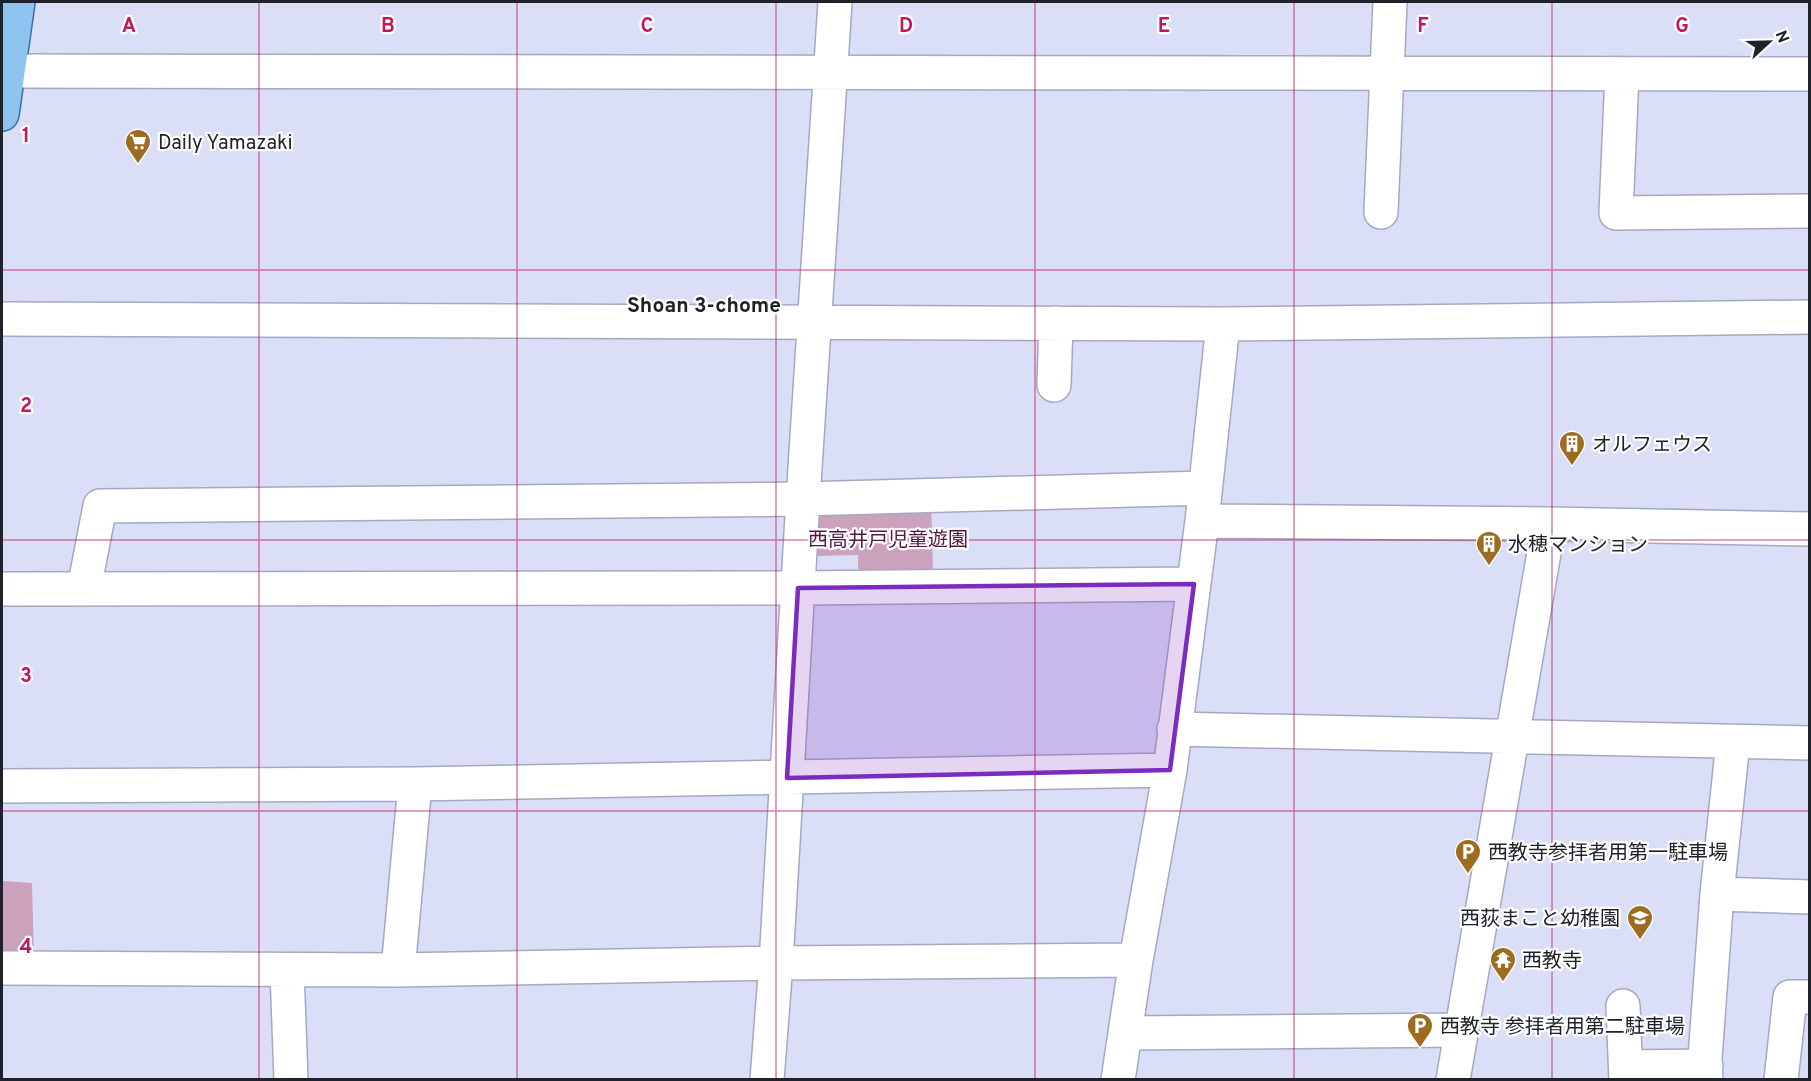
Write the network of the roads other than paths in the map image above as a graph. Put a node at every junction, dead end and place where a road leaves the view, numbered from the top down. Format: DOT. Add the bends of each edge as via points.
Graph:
graph roads {
  1 [pos="18,2"];
  2 [pos="835,2"];
  3 [pos="1390,2"];
  4 [pos="8,71"];
  5 [pos="830,73"];
  6 [pos="1387,74"];
  7 [pos="1622,74"];
  8 [pos="1809,74"];
  9 [pos="2,114"];
  10 [pos="1809,211"];
  11 [pos="1381,212"];
  12 [pos="1809,317"];
  13 [pos="2,319"];
  14 [pos="815,323"];
  15 [pos="1056,323"];
  16 [pos="1222,324"];
  17 [pos="1054,385"];
  18 [pos="1205,488"];
  19 [pos="803,499"];
  20 [pos="1202,521"];
  21 [pos="1549,524"];
  22 [pos="1809,530"];
  23 [pos="1194,584"];
  24 [pos="798,588"];
  25 [pos="2,589"];
  26 [pos="84,589"];
  27 [pos="1174,729"];
  28 [pos="1512,737"];
  29 [pos="1733,742"];
  30 [pos="1809,744"];
  31 [pos="1170,771"];
  32 [pos="787,778"];
  33 [pos="414,784"];
  34 [pos="2,786"];
  35 [pos="1716,894"];
  36 [pos="1809,897"];
  37 [pos="1136,960"];
  38 [pos="776,963"];
  39 [pos="2,968"];
  40 [pos="287,970"];
  41 [pos="398,970"];
  42 [pos="1809,997"];
  43 [pos="1623,1006"];
  44 [pos="1462,1030"];
  45 [pos="1126,1033"];
  46 [pos="1626,1073"];
  47 [pos="1706,1073"];
  48 [pos="291,1080"];
  49 [pos="767,1080"];
  50 [pos="1118,1080"];
  51 [pos="1453,1080"];
  52 [pos="1781,1080"];
  1 -- 4 [label="main road"];
  2 -- 5 [label="street"];
  3 -- 6 [label="street"];
  4 -- 5 [label="street"];
  4 -- 9 [label="main road"];
  5 -- 6 [label="street"];
  5 -- 14 [label="street"];
  6 -- 7 [label="street"];
  6 -- 11 [label="street"];
  7 -- 8 [label="street"];
  7 -- 10 [label="street" via="1616,213"];
  12 -- 16 [label="street"];
  13 -- 14 [label="street"];
  14 -- 15 [label="street"];
  14 -- 19 [label="street"];
  15 -- 16 [label="street"];
  15 -- 17 [label="street"];
  16 -- 18 [label="street"];
  18 -- 19 [label="street"];
  18 -- 20 [label="street"];
  19 -- 24 [label="street"];
  19 -- 26 [label="street" via="100,506"];
  20 -- 21 [label="street"];
  20 -- 23 [label="street"];
  21 -- 22 [label="street"];
  21 -- 28 [label="street"];
  23 -- 24 [label="street"];
  23 -- 27 [label="street"];
  24 -- 26 [label="street"];
  24 -- 32 [label="street"];
  25 -- 26 [label="street"];
  27 -- 28 [label="street"];
  27 -- 31 [label="street"];
  28 -- 29 [label="street"];
  28 -- 44 [label="street"];
  29 -- 30 [label="street"];
  29 -- 35 [label="street"];
  31 -- 32 [label="street"];
  31 -- 37 [label="street"];
  32 -- 33 [label="street"];
  32 -- 38 [label="street"];
  33 -- 34 [label="street"];
  33 -- 41 [label="street"];
  35 -- 36 [label="street"];
  35 -- 47 [label="street"];
  37 -- 38 [label="street"];
  37 -- 45 [label="street"];
  38 -- 41 [label="street"];
  38 -- 49 [label="street"];
  39 -- 40 [label="street"];
  40 -- 41 [label="street"];
  40 -- 48 [label="street"];
  42 -- 52 [label="street" via="1790,996"];
  43 -- 46 [label="street"];
  44 -- 45 [label="street"];
  44 -- 51 [label="street"];
  45 -- 50 [label="street"];
  46 -- 47 [label="street"];
}
